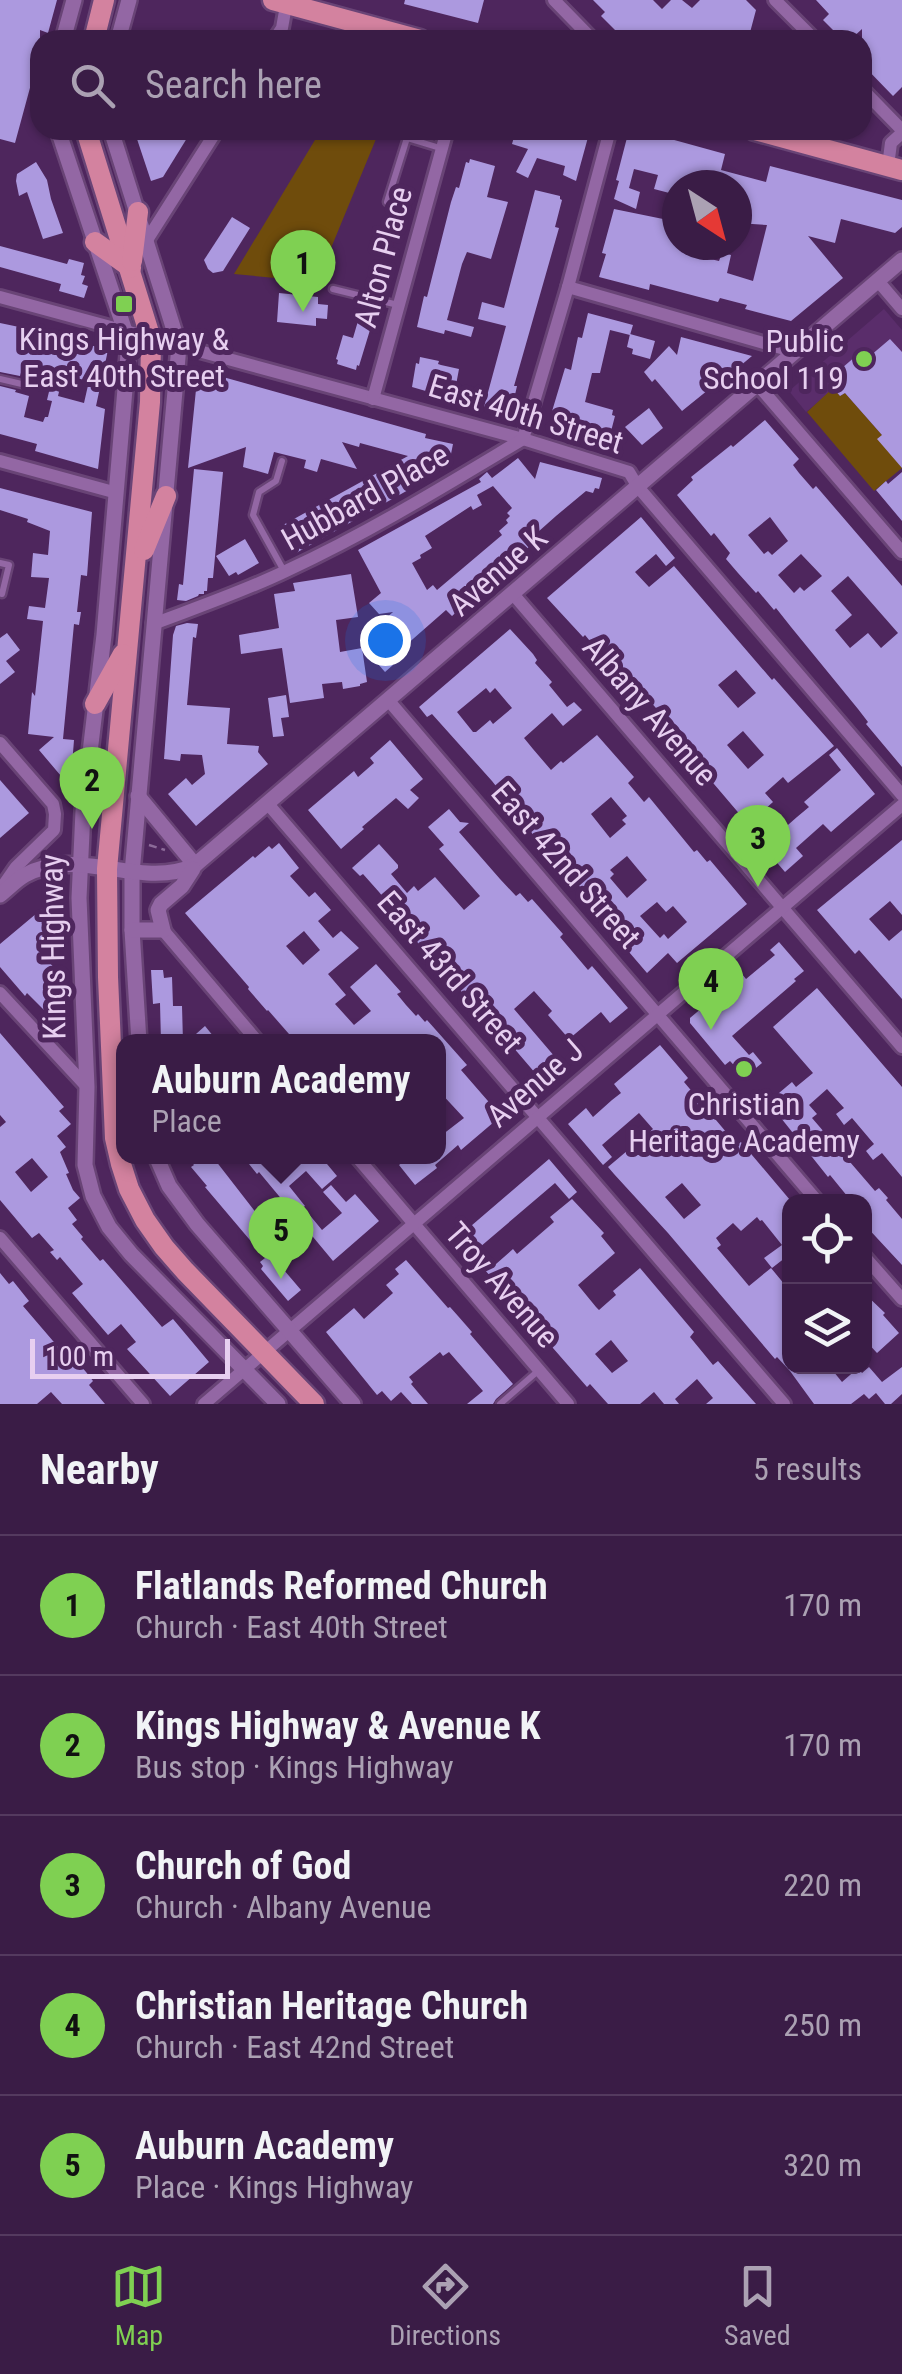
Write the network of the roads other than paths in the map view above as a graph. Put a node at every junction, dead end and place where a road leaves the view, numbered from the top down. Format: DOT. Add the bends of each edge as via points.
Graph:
graph roads {
  1 [pos="74,0"];
  2 [pos="104,0"];
  3 [pos="129,0"];
  4 [pos="554,0"];
  5 [pos="775,0"];
  6 [pos="282,1"];
  7 [pos="66,30"];
  8 [pos="96,30"];
  9 [pos="121,30"];
  10 [pos="281,30"];
  11 [pos="385,30"];
  12 [pos="583,30"];
  13 [pos="804,30"];
  14 [pos="872,99"];
  15 [pos="902,131"];
  16 [pos="61,140"];
  17 [pos="89,140"];
  18 [pos="114,140"];
  19 [pos="211,140"];
  20 [pos="406,140"];
  21 [pos="414,140"];
  22 [pos="444,140"];
  23 [pos="607,140"];
  24 [pos="792,140"];
  25 [pos="442,148"];
  26 [pos="895,168"];
  27 [pos="387,202"];
  28 [pos="138,212"];
  29 [pos="147,240"];
  30 [pos="96,242"];
  31 [pos="902,260"];
  32 [pos="131,268"];
  33 [pos="878,281"];
  34 [pos="568,287"];
  35 [pos="332,289"];
  36 [pos="0,297"];
  37 [pos="399,306"];
  38 [pos="902,309"];
  39 [pos="124,332"];
  40 [pos="151,339"];
  41 [pos="179,346"];
  42 [pos="795,352"];
  43 [pos="0,379"];
  44 [pos="758,384"];
  45 [pos="26,386"];
  46 [pos="374,398"];
  47 [pos="522,439"];
  48 [pos="0,461"];
  49 [pos="282,461"];
  50 [pos="638,487"];
  51 [pos="116,493"];
  52 [pos="166,496"];
  53 [pos="902,552"];
  54 [pos="0,563"];
  55 [pos="136,570"];
  56 [pos="285,572"];
  57 [pos="2,594"];
  58 [pos="513,594"];
  59 [pos="153,624"];
  60 [pos="127,648"];
  61 [pos="388,701"];
  62 [pos="95,704"];
  63 [pos="0,743"];
  64 [pos="902,795"];
  65 [pos="138,796"];
  66 [pos="268,804"];
  67 [pos="902,805"];
  68 [pos="80,864"];
  69 [pos="196,865"];
  70 [pos="107,868"];
  71 [pos="132,873"];
  72 [pos="0,893"];
  73 [pos="782,907"];
  74 [pos="132,930"];
  75 [pos="163,930"];
  76 [pos="0,992"];
  77 [pos="658,1014"];
  78 [pos="138,1034"];
  79 [pos="251,1034"];
  80 [pos="902,1047"];
  81 [pos="87,1088"];
  82 [pos="538,1117"];
  83 [pos="116,1142"];
  84 [pos="121,1164"];
  85 [pos="159,1164"];
  86 [pos="363,1164"];
  87 [pos="811,1194"];
  88 [pos="413,1224"];
  89 [pos="0,1238"];
  90 [pos="872,1265"];
  91 [pos="902,1299"];
  92 [pos="290,1330"];
  93 [pos="264,1352"];
  94 [pos="244,1370"];
  95 [pos="538,1370"];
  96 [pos="143,1404"];
  97 [pos="204,1404"];
  98 [pos="278,1404"];
  99 [pos="314,1404"];
  100 [pos="353,1404"];
  101 [pos="500,1404"];
  102 [pos="568,1404"];
  103 [pos="784,1404"];
  1 -- 7 [label="street"];
  2 -- 8 [label="main road"];
  3 -- 9 [label="street"];
  4 -- 12 [label="street"];
  5 -- 13 [label="street"];
  6 -- 10 [label="street"];
  6 -- 11 [label="main road"];
  14 -- 15 [label="street"];
  15 -- 26 [label="street" via="891,143"];
  16 -- 30 [label="street, Kings Highway"];
  17 -- 32 [label="main road, Kings Highway"];
  18 -- 28 [label="street"];
  19 -- 29 [label="street"];
  20 -- 27 [label="lane"];
  21 -- 25 [label="lane"];
  22 -- 25 [label="street, Alton Place"];
  23 -- 34 [label="street"];
  24 -- 26 [label="main road"];
  25 -- 37 [label="street, Alton Place"];
  28 -- 29 [label="street"];
  28 -- 32 [label="main road"];
  29 -- 41 [label="street"];
  30 -- 32 [label="main road"];
  30 -- 39 [label="street, Kings Highway"];
  31 -- 33 [label="street, Avenue K"];
  32 -- 40 [label="main road, Kings Highway"];
  33 -- 38 [label="street"];
  33 -- 42 [label="street, Avenue K"];
  34 -- 42 [label="street"];
  34 -- 47 [label="street"];
  35 -- 37 [label="lane"];
  36 -- 39 [label="street, East 40th Street"];
  37 -- 46 [label="street, Alton Place"];
  39 -- 40 [label="street, East 40th Street"];
  39 -- 51 [label="street, Kings Highway" via="128,354"];
  40 -- 41 [label="street, East 40th Street"];
  40 -- 55 [label="main road, Kings Highway"];
  41 -- 46 [label="street, East 40th Street"];
  41 -- 52 [label="street"];
  42 -- 44 [label="street, Avenue K"];
  43 -- 45 [label="lane"];
  44 -- 50 [label="street, Avenue K"];
  44 -- 53 [label="street"];
  46 -- 47 [label="street, East 40th Street"];
  47 -- 50 [label="street, East 40th Street" via="629,472"];
  47 -- 56 [label="street, Hubbard Place"];
  48 -- 51 [label="street"];
  49 -- 56 [label="lane" via="253,515"];
  50 -- 58 [label="street, Avenue K"];
  50 -- 64 [label="street, East 40th Street"];
  51 -- 62 [label="street, Kings Highway"];
  52 -- 55 [label="main road"];
  52 -- 59 [label="street"];
  54 -- 57 [label="lane" via="9,565"];
  55 -- 60 [label="main road, Kings Highway"];
  56 -- 59 [label="street, Hubbard Place"];
  58 -- 61 [label="street, Avenue K"];
  58 -- 73 [label="street, Albany Avenue"];
  59 -- 65 [label="street"];
  60 -- 62 [label="main road"];
  60 -- 70 [label="main road, Kings Highway"];
  61 -- 66 [label="street, Avenue K"];
  61 -- 77 [label="street, East 42nd Street"];
  62 -- 68 [label="street, Kings Highway"];
  63 -- 72 [label="street" via="55,814 54,830"];
  65 -- 69 [label="street"];
  65 -- 71 [label="street"];
  66 -- 69 [label="street, Avenue K"];
  66 -- 82 [label="street, East 43rd Street"];
  67 -- 73 [label="street, Avenue J"];
  68 -- 70 [label="street"];
  68 -- 72 [label="street" via="44,868"];
  68 -- 81 [label="street, Kings Highway"];
  69 -- 71 [label="street" via="178,874"];
  69 -- 75 [label="street, Avenue K" via="161,904"];
  70 -- 71 [label="street"];
  70 -- 83 [label="main road, Kings Highway"];
  71 -- 74 [label="street"];
  73 -- 77 [label="street, Avenue J"];
  73 -- 80 [label="street, Albany Avenue"];
  74 -- 75 [label="street"];
  74 -- 78 [label="street"];
  75 -- 79 [label="street"];
  76 -- 81 [label="street"];
  77 -- 82 [label="street, Avenue J"];
  77 -- 87 [label="street, East 42nd Street"];
  81 -- 94 [label="street, Kings Highway" via="85,1165 108,1227"];
  82 -- 88 [label="street, Avenue J"];
  82 -- 103 [label="street, East 43rd Street"];
  84 -- 93 [label="main road, Kings Highway" via="164,1247"];
  85 -- 92 [label="street" via="197,1224"];
  86 -- 88 [label="street, Troy Avenue"];
  88 -- 92 [label="street, Avenue J"];
  88 -- 95 [label="street, Troy Avenue"];
  89 -- 96 [label="street"];
  90 -- 91 [label="street"];
  92 -- 93 [label="street, Avenue J"];
  92 -- 100 [label="street"];
  93 -- 94 [label="street, Avenue J"];
  93 -- 99 [label="main road, Kings Highway"];
  94 -- 97 [label="street, Avenue J"];
  94 -- 98 [label="street, Kings Highway"];
  95 -- 101 [label="lane"];
  95 -- 102 [label="street, Troy Avenue"];
}
